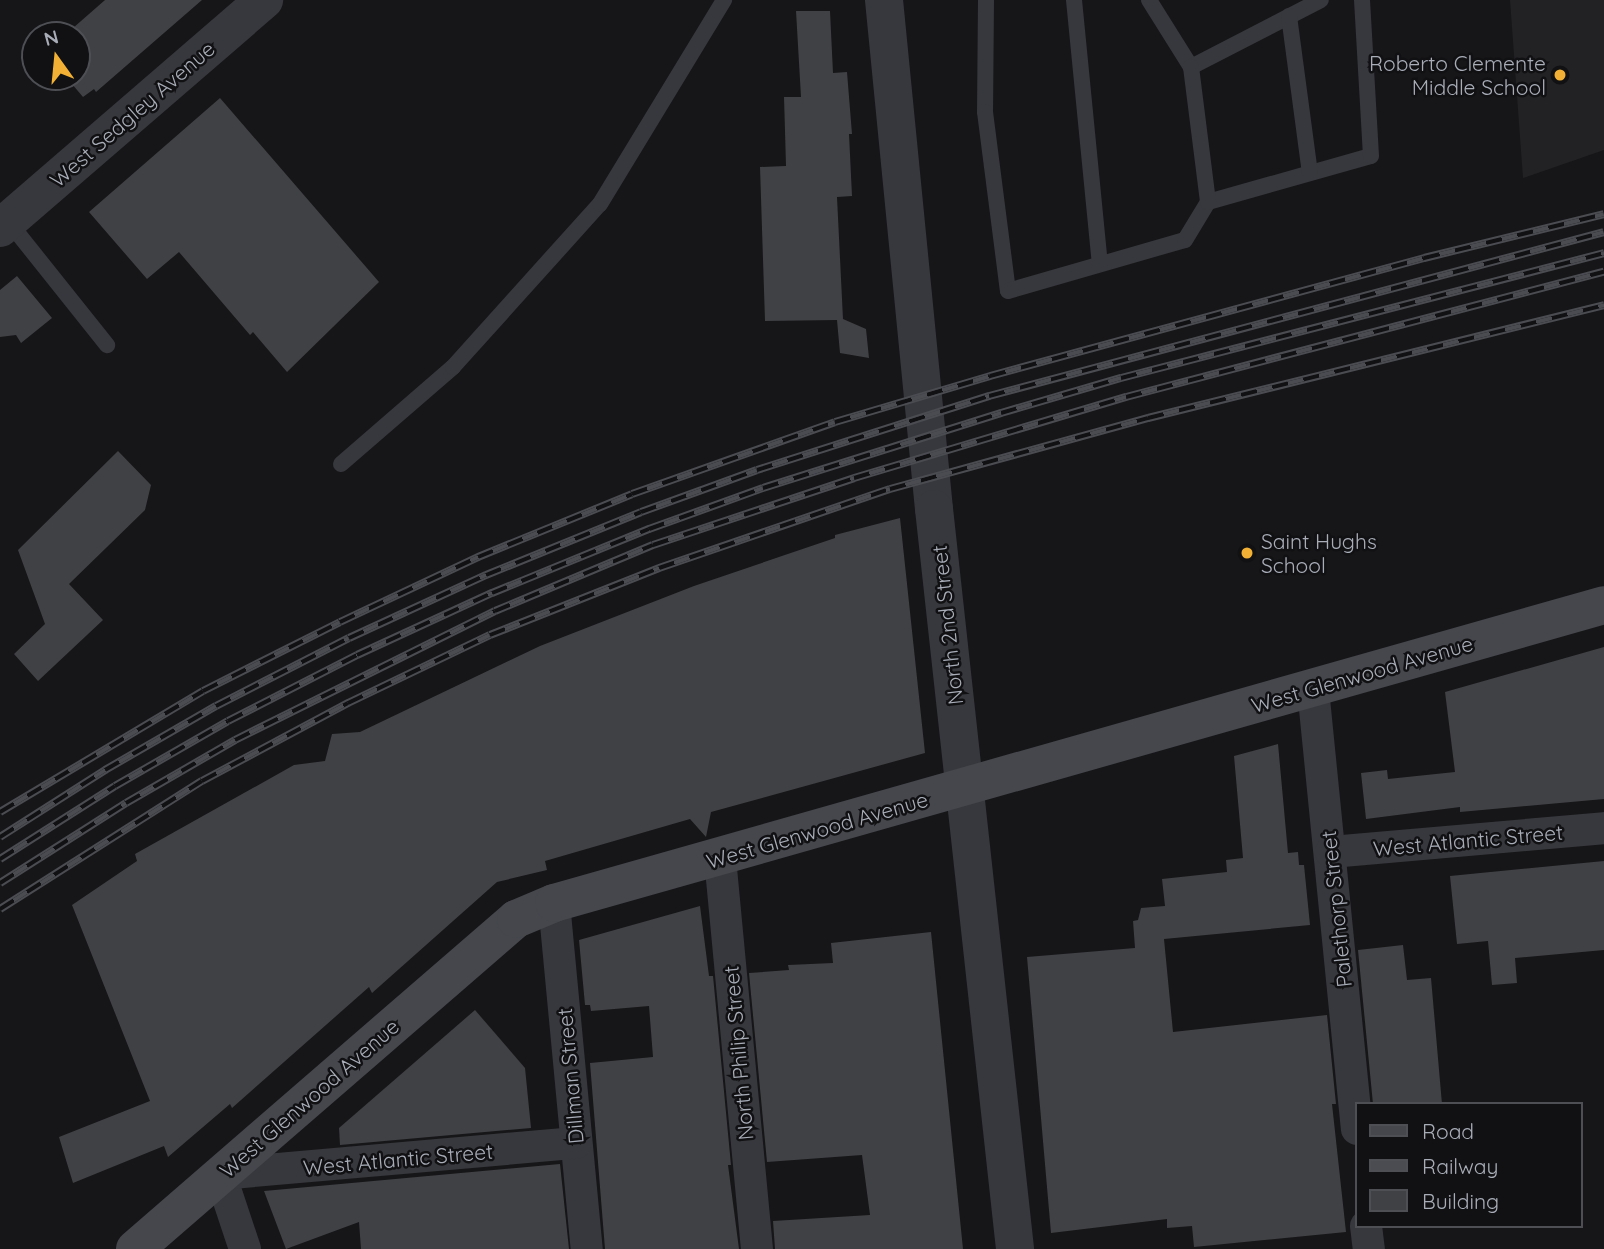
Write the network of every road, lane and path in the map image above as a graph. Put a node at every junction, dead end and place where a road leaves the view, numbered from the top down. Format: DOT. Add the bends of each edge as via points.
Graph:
graph roads {
  1 [pos="264,0"];
  2 [pos="724,0"];
  3 [pos="884,0"];
  4 [pos="986,0"];
  5 [pos="1074,0"];
  6 [pos="1149,0"];
  7 [pos="1321,0"];
  8 [pos="1362,0"];
  9 [pos="1289,16"];
  10 [pos="1191,67"];
  11 [pos="1310,173"];
  12 [pos="1208,202"];
  13 [pos="4,225"];
  14 [pos="1100,264"];
  15 [pos="107,345"];
  16 [pos="341,464"];
  17 [pos="1604,605"];
  18 [pos="1313,689"];
  19 [pos="966,787"];
  20 [pos="1604,828"];
  21 [pos="1331,852"];
  22 [pos="719,858"];
  23 [pos="554,904"];
  24 [pos="1356,1118"];
  25 [pos="576,1143"];
  26 [pos="220,1174"];
  27 [pos="1366,1228"];
  28 [pos="135,1249"];
  29 [pos="245,1249"];
  30 [pos="587,1249"];
  31 [pos="757,1249"];
  32 [pos="1015,1249"];
  33 [pos="1368,1249"];
  1 -- 13 [label="street, West Sedgley Avenue"];
  2 -- 16 [label="lane" via="600,204 453,368"];
  3 -- 19 [label="street, North 2nd Street"];
  4 -- 14 [label="lane" via="985,112 1008,291"];
  5 -- 14 [label="lane"];
  6 -- 10 [label="lane"];
  7 -- 9 [label="lane"];
  8 -- 11 [label="lane" via="1371,156"];
  9 -- 10 [label="lane"];
  9 -- 11 [label="lane"];
  10 -- 12 [label="lane"];
  11 -- 12 [label="lane"];
  12 -- 14 [label="lane" via="1185,240"];
  13 -- 15 [label="lane"];
  17 -- 18 [label="main road, West Glenwood Avenue"];
  18 -- 19 [label="main road, West Glenwood Avenue"];
  18 -- 21 [label="street, Palethorp Street"];
  19 -- 22 [label="main road, West Glenwood Avenue"];
  19 -- 32 [label="street, North 2nd Street"];
  20 -- 21 [label="street, West Atlantic Street"];
  21 -- 24 [label="street, Palethorp Street"];
  22 -- 23 [label="main road, West Glenwood Avenue"];
  22 -- 31 [label="street, North Philip Street"];
  23 -- 25 [label="street, Dillman Street"];
  23 -- 26 [label="main road, West Glenwood Avenue" via="516,919"];
  25 -- 26 [label="street, West Atlantic Street"];
  25 -- 30 [label="street, Dillman Street"];
  26 -- 28 [label="main road, West Glenwood Avenue"];
  26 -- 29 [label="street"];
  27 -- 33 [label="street"];
}
